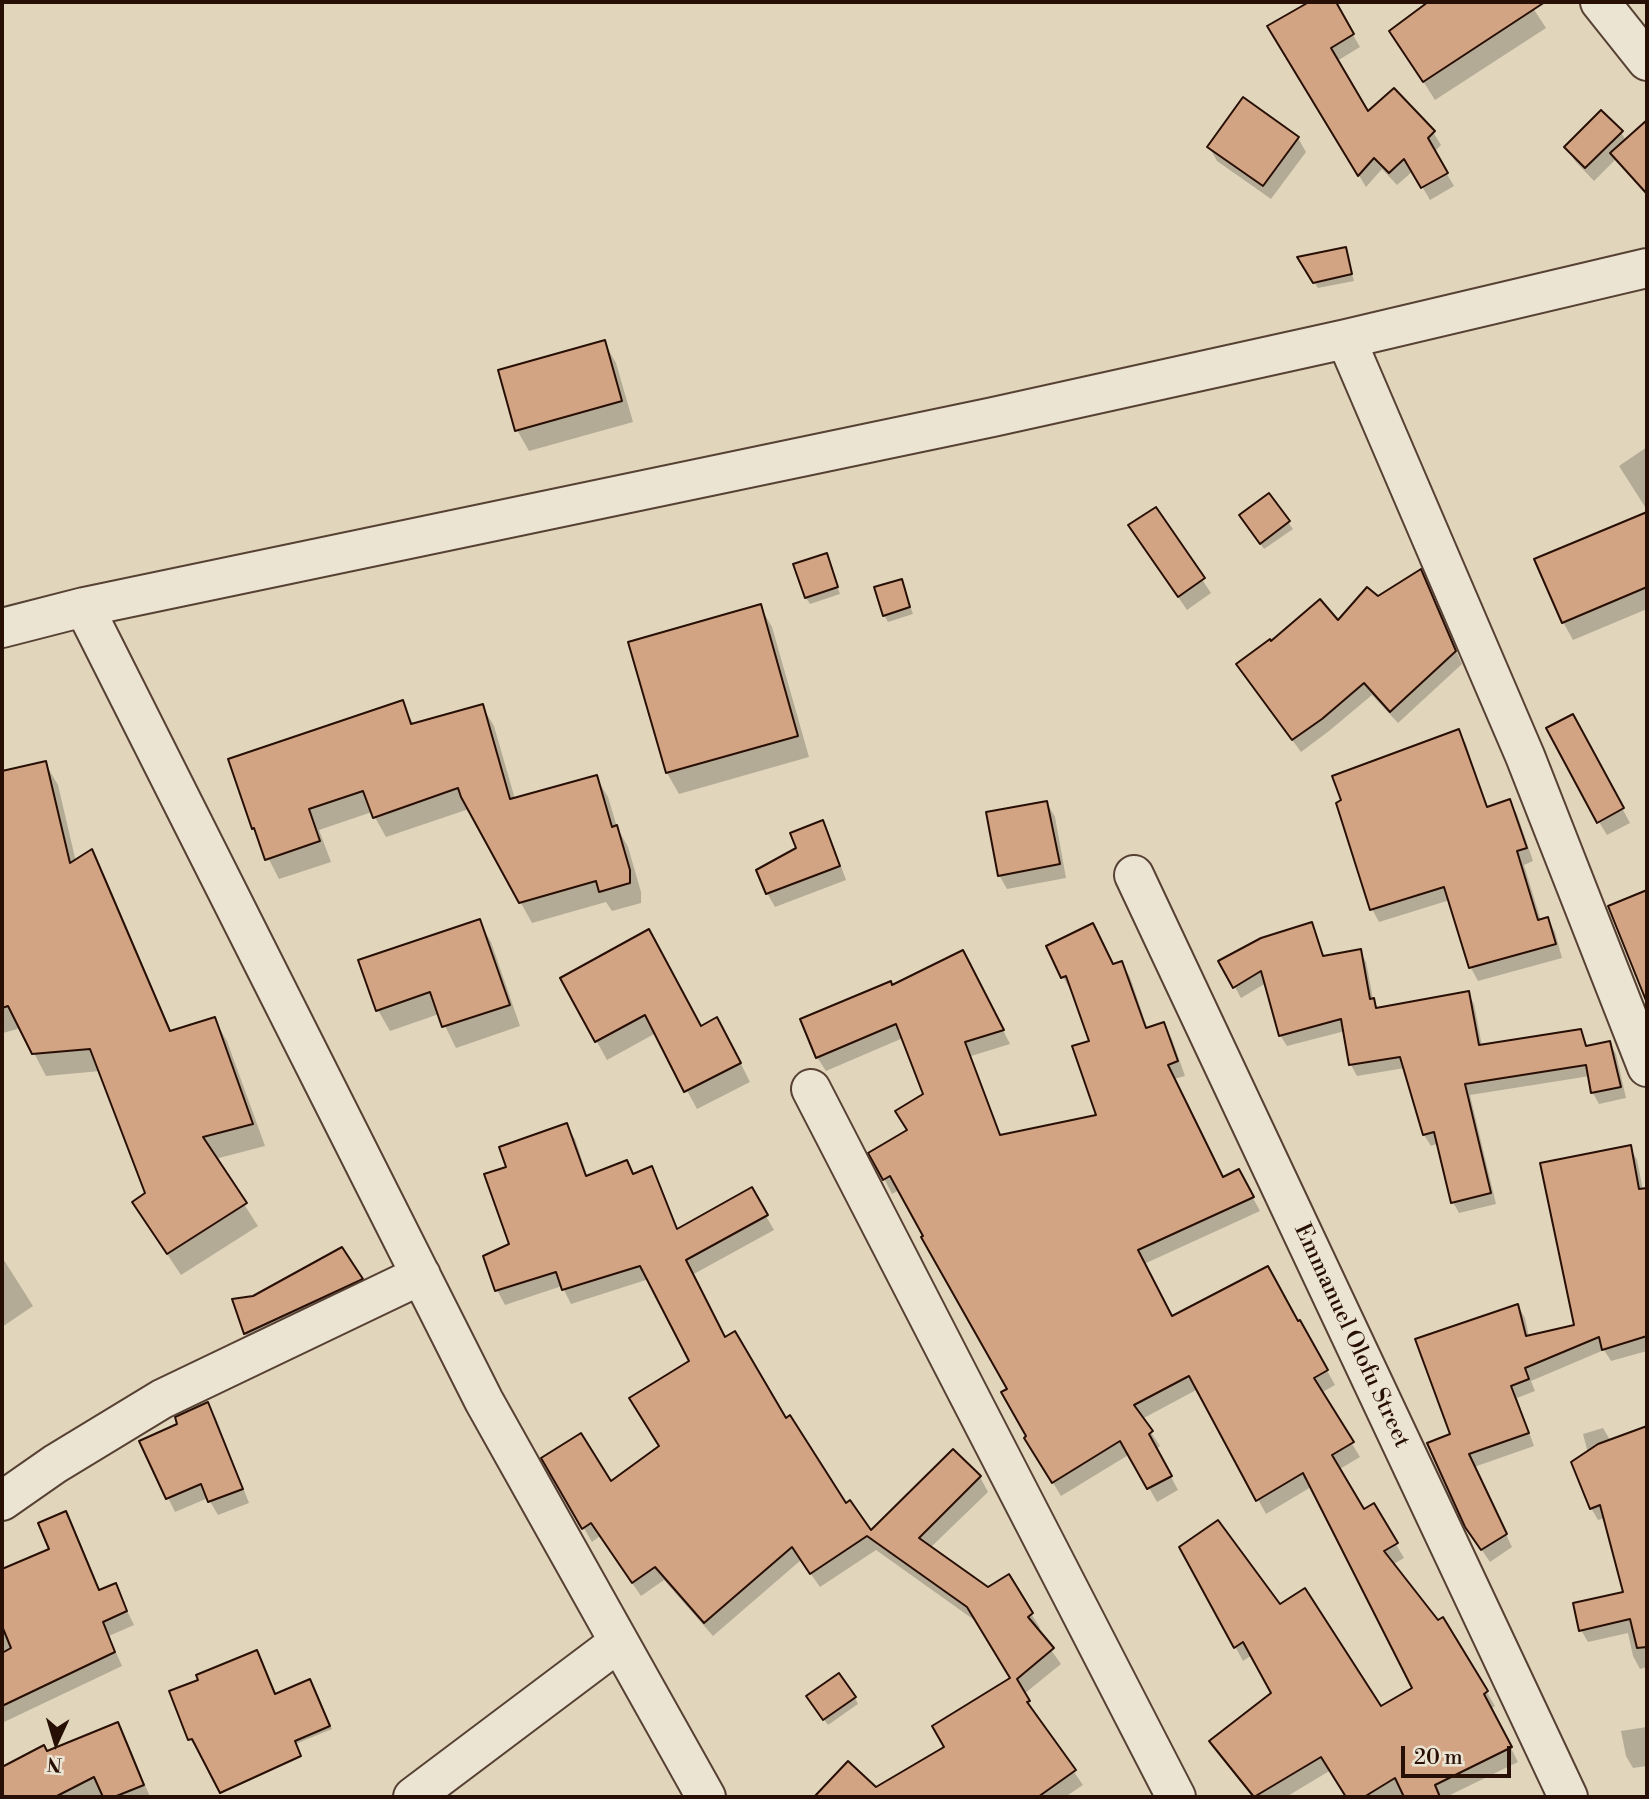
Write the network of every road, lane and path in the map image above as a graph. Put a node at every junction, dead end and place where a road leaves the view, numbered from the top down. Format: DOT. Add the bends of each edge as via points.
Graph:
graph roads {
  1 [pos="1600,2"];
  2 [pos="1647,61"];
  3 [pos="1647,268"];
  4 [pos="1346,339"];
  5 [pos="84,607"];
  6 [pos="2,628"];
  7 [pos="1134,875"];
  8 [pos="1647,1067"];
  9 [pos="811,1089"];
  10 [pos="421,1275"];
  11 [pos="2,1501"];
  12 [pos="620,1642"];
  13 [pos="413,1797"];
  14 [pos="706,1797"];
  15 [pos="1176,1797"];
  16 [pos="1568,1797"];
  1 -- 2 [label="street"];
  3 -- 4 [label="street"];
  4 -- 5 [label="street"];
  4 -- 8 [label="street" via="1525,756"];
  5 -- 6 [label="street"];
  5 -- 10 [label="street"];
  7 -- 16 [label="street, Emmanuel Olofu Street"];
  9 -- 15 [label="street"];
  10 -- 11 [label="street" via="162,1399"];
  10 -- 12 [label="street" via="484,1401"];
  12 -- 13 [label="street"];
  12 -- 14 [label="street"];
}
